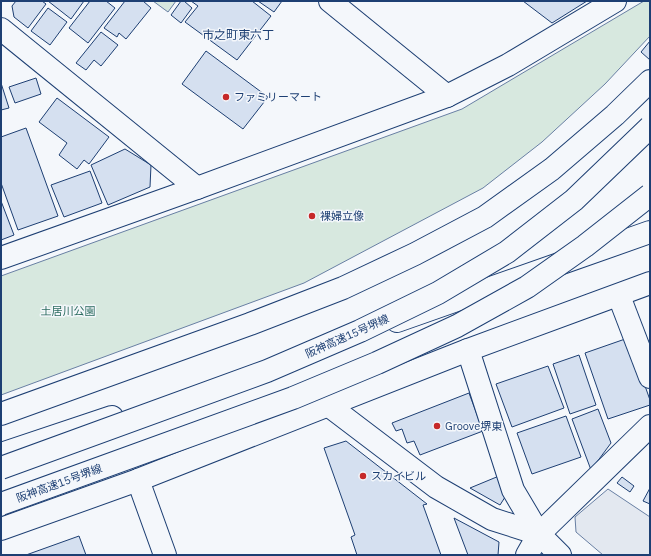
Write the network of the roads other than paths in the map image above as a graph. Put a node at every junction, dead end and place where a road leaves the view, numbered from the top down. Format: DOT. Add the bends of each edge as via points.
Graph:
graph roads {
  1 [pos="330,1"];
  2 [pos="615,1"];
  3 [pos="1,29"];
  4 [pos="650,80"];
  5 [pos="447,96"];
  6 [pos="650,128"];
  7 [pos="197,188"];
  8 [pos="650,195"];
  9 [pos="650,232"];
  10 [pos="1,258"];
  11 [pos="650,283"];
  12 [pos="619,296"];
  13 [pos="468,350"];
  14 [pos="650,377"];
  15 [pos="328,405"];
  16 [pos="1,414"];
  17 [pos="650,426"];
  18 [pos="1,454"];
  19 [pos="1,468"];
  20 [pos="138,480"];
  21 [pos="1,504"];
  22 [pos="1,529"];
  23 [pos="539,534"];
  24 [pos="165,555"];
  25 [pos="527,555"];
  26 [pos="560,555"];
  1 -- 5 [label="main road"];
  2 -- 5 [label="main road" via="508,65"];
  3 -- 7 [label="main road"];
  4 -- 16 [label="main road" via="552,168 485,217 415,254 343,288 250,324"];
  5 -- 7 [label="main road"];
  6 -- 19 [label="main road, 阪神高速15号堺線, bridge" via="574,200 507,252 438,293 360,331 266,371"];
  7 -- 10 [label="main road"];
  8 -- 21 [label="main road, 阪神高速15号堺線, bridge" via="585,246 526,287 457,326 293,398"];
  9 -- 18 [label="main road" via="308,352"];
  11 -- 12 [label="main road"];
  12 -- 13 [label="main road"];
  12 -- 14 [label="main road"];
  13 -- 15 [label="main road"];
  13 -- 23 [label="main road" via="513,490"];
  15 -- 20 [label="main road"];
  15 -- 23 [label="main road" via="436,487 492,519"];
  17 -- 23 [label="main road"];
  20 -- 22 [label="main road"];
  20 -- 24 [label="main road"];
  23 -- 25 [label="main road"];
  23 -- 26 [label="main road"];
}
